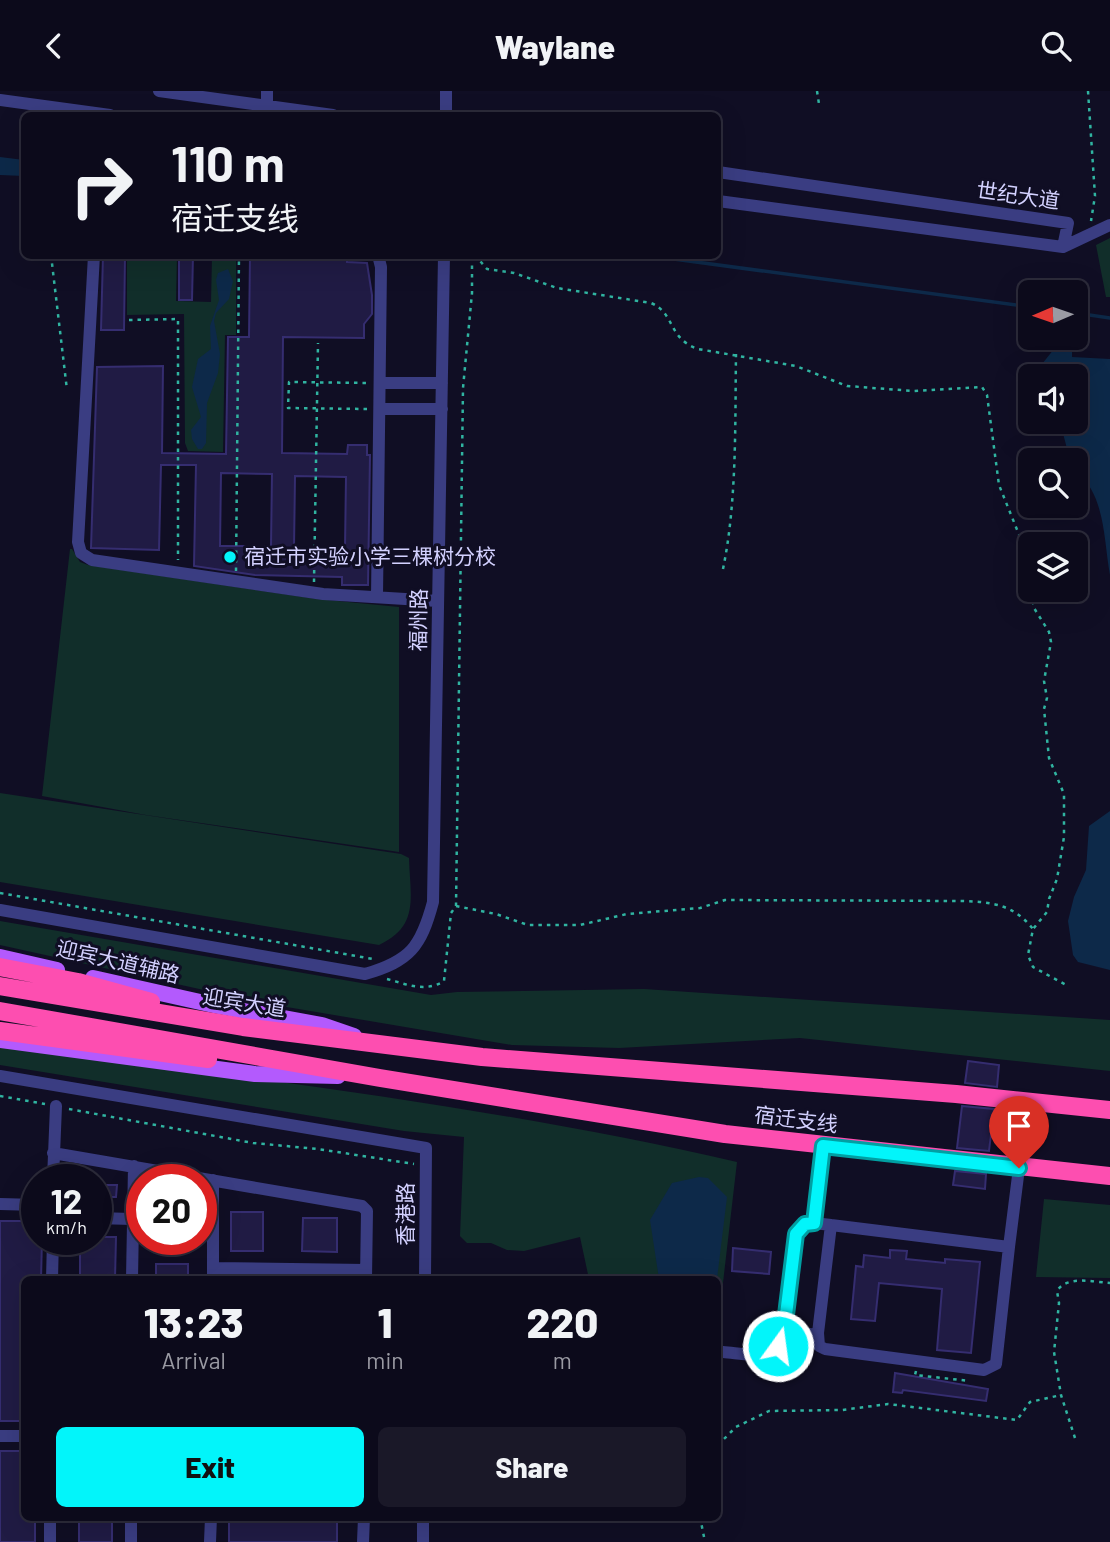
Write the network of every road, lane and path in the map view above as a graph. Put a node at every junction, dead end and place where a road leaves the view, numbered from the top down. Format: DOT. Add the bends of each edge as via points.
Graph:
graph roads {
  1 [pos="159,91"];
  2 [pos="267,91"];
  3 [pos="446,91"];
  4 [pos="817,91"];
  5 [pos="1088,91"];
  6 [pos="0,100"];
  7 [pos="819,104"];
  8 [pos="267,106"];
  9 [pos="88,112"];
  10 [pos="311,112"];
  11 [pos="446,112"];
  12 [pos="721,171"];
  13 [pos="721,201"];
  14 [pos="1110,225"];
  15 [pos="1089,235"];
  16 [pos="1063,247"];
  17 [pos="51,259"];
  18 [pos="94,259"];
  19 [pos="239,259"];
  20 [pos="379,259"];
  21 [pos="444,259"];
  22 [pos="474,259"];
  23 [pos="478,259"];
  24 [pos="129,320"];
  25 [pos="318,343"];
  26 [pos="736,354"];
  27 [pos="318,382"];
  28 [pos="381,383"];
  29 [pos="442,383"];
  30 [pos="67,390"];
  31 [pos="317,408"];
  32 [pos="381,409"];
  33 [pos="442,409"];
  34 [pos="723,569"];
  35 [pos="178,574"];
  36 [pos="236,583"];
  37 [pos="313,592"];
  38 [pos="377,597"];
  39 [pos="438,601"];
  40 [pos="0,893"];
  41 [pos="456,906"];
  42 [pos="0,910"];
  43 [pos="1032,929"];
  44 [pos="0,957"];
  45 [pos="377,959"];
  46 [pos="0,967"];
  47 [pos="365,974"];
  48 [pos="0,986"];
  49 [pos="1068,986"];
  50 [pos="0,1011"];
  51 [pos="243,1027"];
  52 [pos="0,1031"];
  53 [pos="0,1041"];
  54 [pos="390,1047"];
  55 [pos="482,1057"];
  56 [pos="0,1076"];
  57 [pos="380,1078"];
  58 [pos="0,1097"];
  59 [pos="56,1106"];
  60 [pos="1110,1110"];
  61 [pos="823,1146"];
  62 [pos="53,1153"];
  63 [pos="53,1164"];
  64 [pos="126,1166"];
  65 [pos="426,1166"];
  66 [pos="1019,1168"];
  67 [pos="1110,1176"];
  68 [pos="217,1181"];
  69 [pos="0,1205"];
  70 [pos="21,1205"];
  71 [pos="814,1223"];
  72 [pos="831,1225"];
  73 [pos="1009,1247"];
  74 [pos="52,1255"];
  75 [pos="132,1255"];
  76 [pos="213,1255"];
  77 [pos="213,1274"];
  78 [pos="366,1275"];
  79 [pos="52,1276"];
  80 [pos="132,1276"];
  81 [pos="425,1276"];
  82 [pos="1110,1283"];
  83 [pos="784,1331"];
  84 [pos="818,1335"];
  85 [pos="723,1352"];
  86 [pos="1061,1395"];
  87 [pos="0,1436"];
  88 [pos="21,1436"];
  89 [pos="1075,1438"];
  90 [pos="721,1442"];
  91 [pos="50,1521"];
  92 [pos="131,1521"];
  93 [pos="211,1521"];
  94 [pos="363,1521"];
  95 [pos="423,1521"];
  96 [pos="701,1521"];
  97 [pos="50,1542"];
  98 [pos="131,1542"];
  99 [pos="210,1542"];
  100 [pos="363,1542"];
  101 [pos="423,1542"];
  102 [pos="705,1542"];
  1 -- 8 [label="street"];
  2 -- 8 [label="street"];
  3 -- 11 [label="street"];
  4 -- 7 [label="path"];
  5 -- 15 [label="path" via="1095,197"];
  6 -- 9 [label="street"];
  8 -- 10 [label="street"];
  12 -- 16 [label="street, 世纪大道" via="1068,223"];
  13 -- 16 [label="street"];
  14 -- 15 [label="street"];
  15 -- 16 [label="street"];
  17 -- 30 [label="path"];
  18 -- 35 [label="street" via="78,542 81,553 92,560"];
  19 -- 36 [label="path"];
  20 -- 28 [label="street"];
  21 -- 29 [label="street, 福州路"];
  22 -- 41 [label="path" via="463,388"];
  23 -- 26 [label="path" via="487,269 556,288 652,303 661,307 685,344"];
  24 -- 35 [label="path" via="178,319"];
  25 -- 27 [label="path"];
  26 -- 34 [label="path" via="732,499"];
  26 -- 43 [label="path" via="796,366 847,386 914,391 973,386 982,387 987,395 999,485 1022,542 1034,608 1051,642 1044,709 1049,758 1064,794 1064,837 1057,879 1046,912"];
  27 -- 28 [label="path"];
  27 -- 31 [label="path"];
  27 -- 31 [label="path" via="289,382 288,408"];
  28 -- 29 [label="street"];
  28 -- 32 [label="street"];
  29 -- 33 [label="street, 福州路"];
  31 -- 32 [label="path"];
  31 -- 37 [label="path"];
  32 -- 33 [label="street"];
  32 -- 38 [label="street"];
  33 -- 39 [label="street, 福州路"];
  35 -- 36 [label="street"];
  36 -- 37 [label="street"];
  37 -- 38 [label="street"];
  38 -- 39 [label="street"];
  39 -- 47 [label="street, 福州路" via="433,902 426,928 403,960"];
  40 -- 45 [label="path"];
  41 -- 43 [label="path" via="528,925 580,925 628,914 700,908 725,900 963,901 1010,907"];
  41 -- 47 [label="path" via="451,913 444,981 422,988"];
  42 -- 47 [label="street"];
  43 -- 49 [label="path" via="1028,955 1033,967"];
  44 -- 54 [label="main road, 迎宾大道辅路" via="322,1025"];
  46 -- 51 [label="highway" via="78,982"];
  48 -- 51 [label="highway, 迎宾大道"];
  50 -- 57 [label="highway"];
  51 -- 54 [label="highway, 迎宾大道"];
  52 -- 57 [label="highway"];
  53 -- 57 [label="main road" via="255,1074"];
  54 -- 55 [label="highway, 迎宾大道"];
  55 -- 60 [label="highway, 宿迁支线"];
  56 -- 65 [label="street, 香港路" via="426,1148"];
  57 -- 61 [label="highway, 宿迁支线"];
  58 -- 59 [label="path"];
  59 -- 62 [label="street"];
  59 -- 65 [label="path" via="253,1143"];
  61 -- 66 [label="highway, 宿迁支线"];
  61 -- 71 [label="street"];
  62 -- 63 [label="street"];
  62 -- 64 [label="street"];
  65 -- 81 [label="street, 香港路"];
  66 -- 67 [label="highway, 宿迁支线"];
  66 -- 73 [label="street"];
  68 -- 78 [label="street" via="362,1206 367,1211"];
  69 -- 70 [label="street"];
  71 -- 72 [label="street"];
  71 -- 83 [label="street" via="805,1224 796,1234"];
  72 -- 73 [label="street"];
  72 -- 84 [label="street"];
  73 -- 84 [label="street" via="992,1368 825,1349"];
  74 -- 79 [label="street"];
  75 -- 80 [label="street"];
  76 -- 77 [label="street"];
  77 -- 78 [label="street"];
  82 -- 86 [label="path" via="1073,1280 1057,1291 1054,1353"];
  83 -- 84 [label="street"];
  83 -- 85 [label="street" via="778,1346 763,1356"];
  86 -- 89 [label="path"];
  86 -- 90 [label="path" via="1030,1402 1017,1420 888,1404 769,1411 736,1427"];
  87 -- 88 [label="street"];
  91 -- 97 [label="street"];
  92 -- 98 [label="street"];
  93 -- 99 [label="street"];
  94 -- 100 [label="street"];
  95 -- 101 [label="street"];
  96 -- 102 [label="path"];
}
